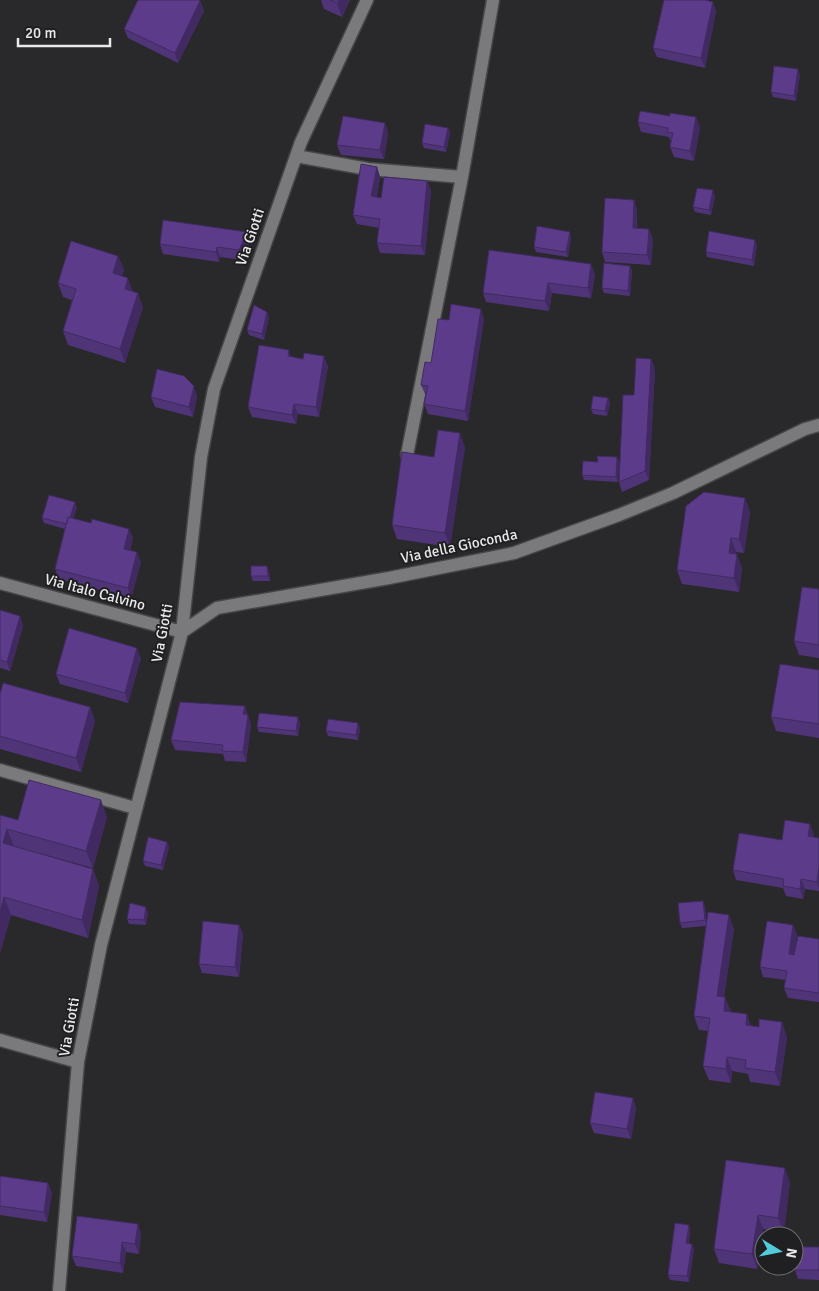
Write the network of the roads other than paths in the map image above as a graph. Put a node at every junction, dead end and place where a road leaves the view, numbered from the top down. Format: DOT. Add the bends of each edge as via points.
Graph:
graph roads {
  1 [pos="367,0"];
  2 [pos="493,0"];
  3 [pos="296,156"];
  4 [pos="462,177"];
  5 [pos="819,425"];
  6 [pos="407,455"];
  7 [pos="0,583"];
  8 [pos="182,632"];
  9 [pos="0,770"];
  10 [pos="135,808"];
  11 [pos="0,1040"];
  12 [pos="78,1062"];
  13 [pos="59,1291"];
  1 -- 3 [label="street, Via Giotti"];
  2 -- 4 [label="street"];
  3 -- 4 [label="street" via="368,169"];
  3 -- 8 [label="street, Via Giotti" via="214,389 201,457"];
  4 -- 6 [label="street"];
  5 -- 8 [label="street, Via della Gioconda" via="619,515 514,553 218,608"];
  7 -- 8 [label="street, Via Italo Calvino"];
  8 -- 10 [label="street, Via Giotti"];
  9 -- 10 [label="street"];
  10 -- 12 [label="street, Via Giotti" via="100,945"];
  11 -- 12 [label="street"];
  12 -- 13 [label="street, Via Giotti"];
}
